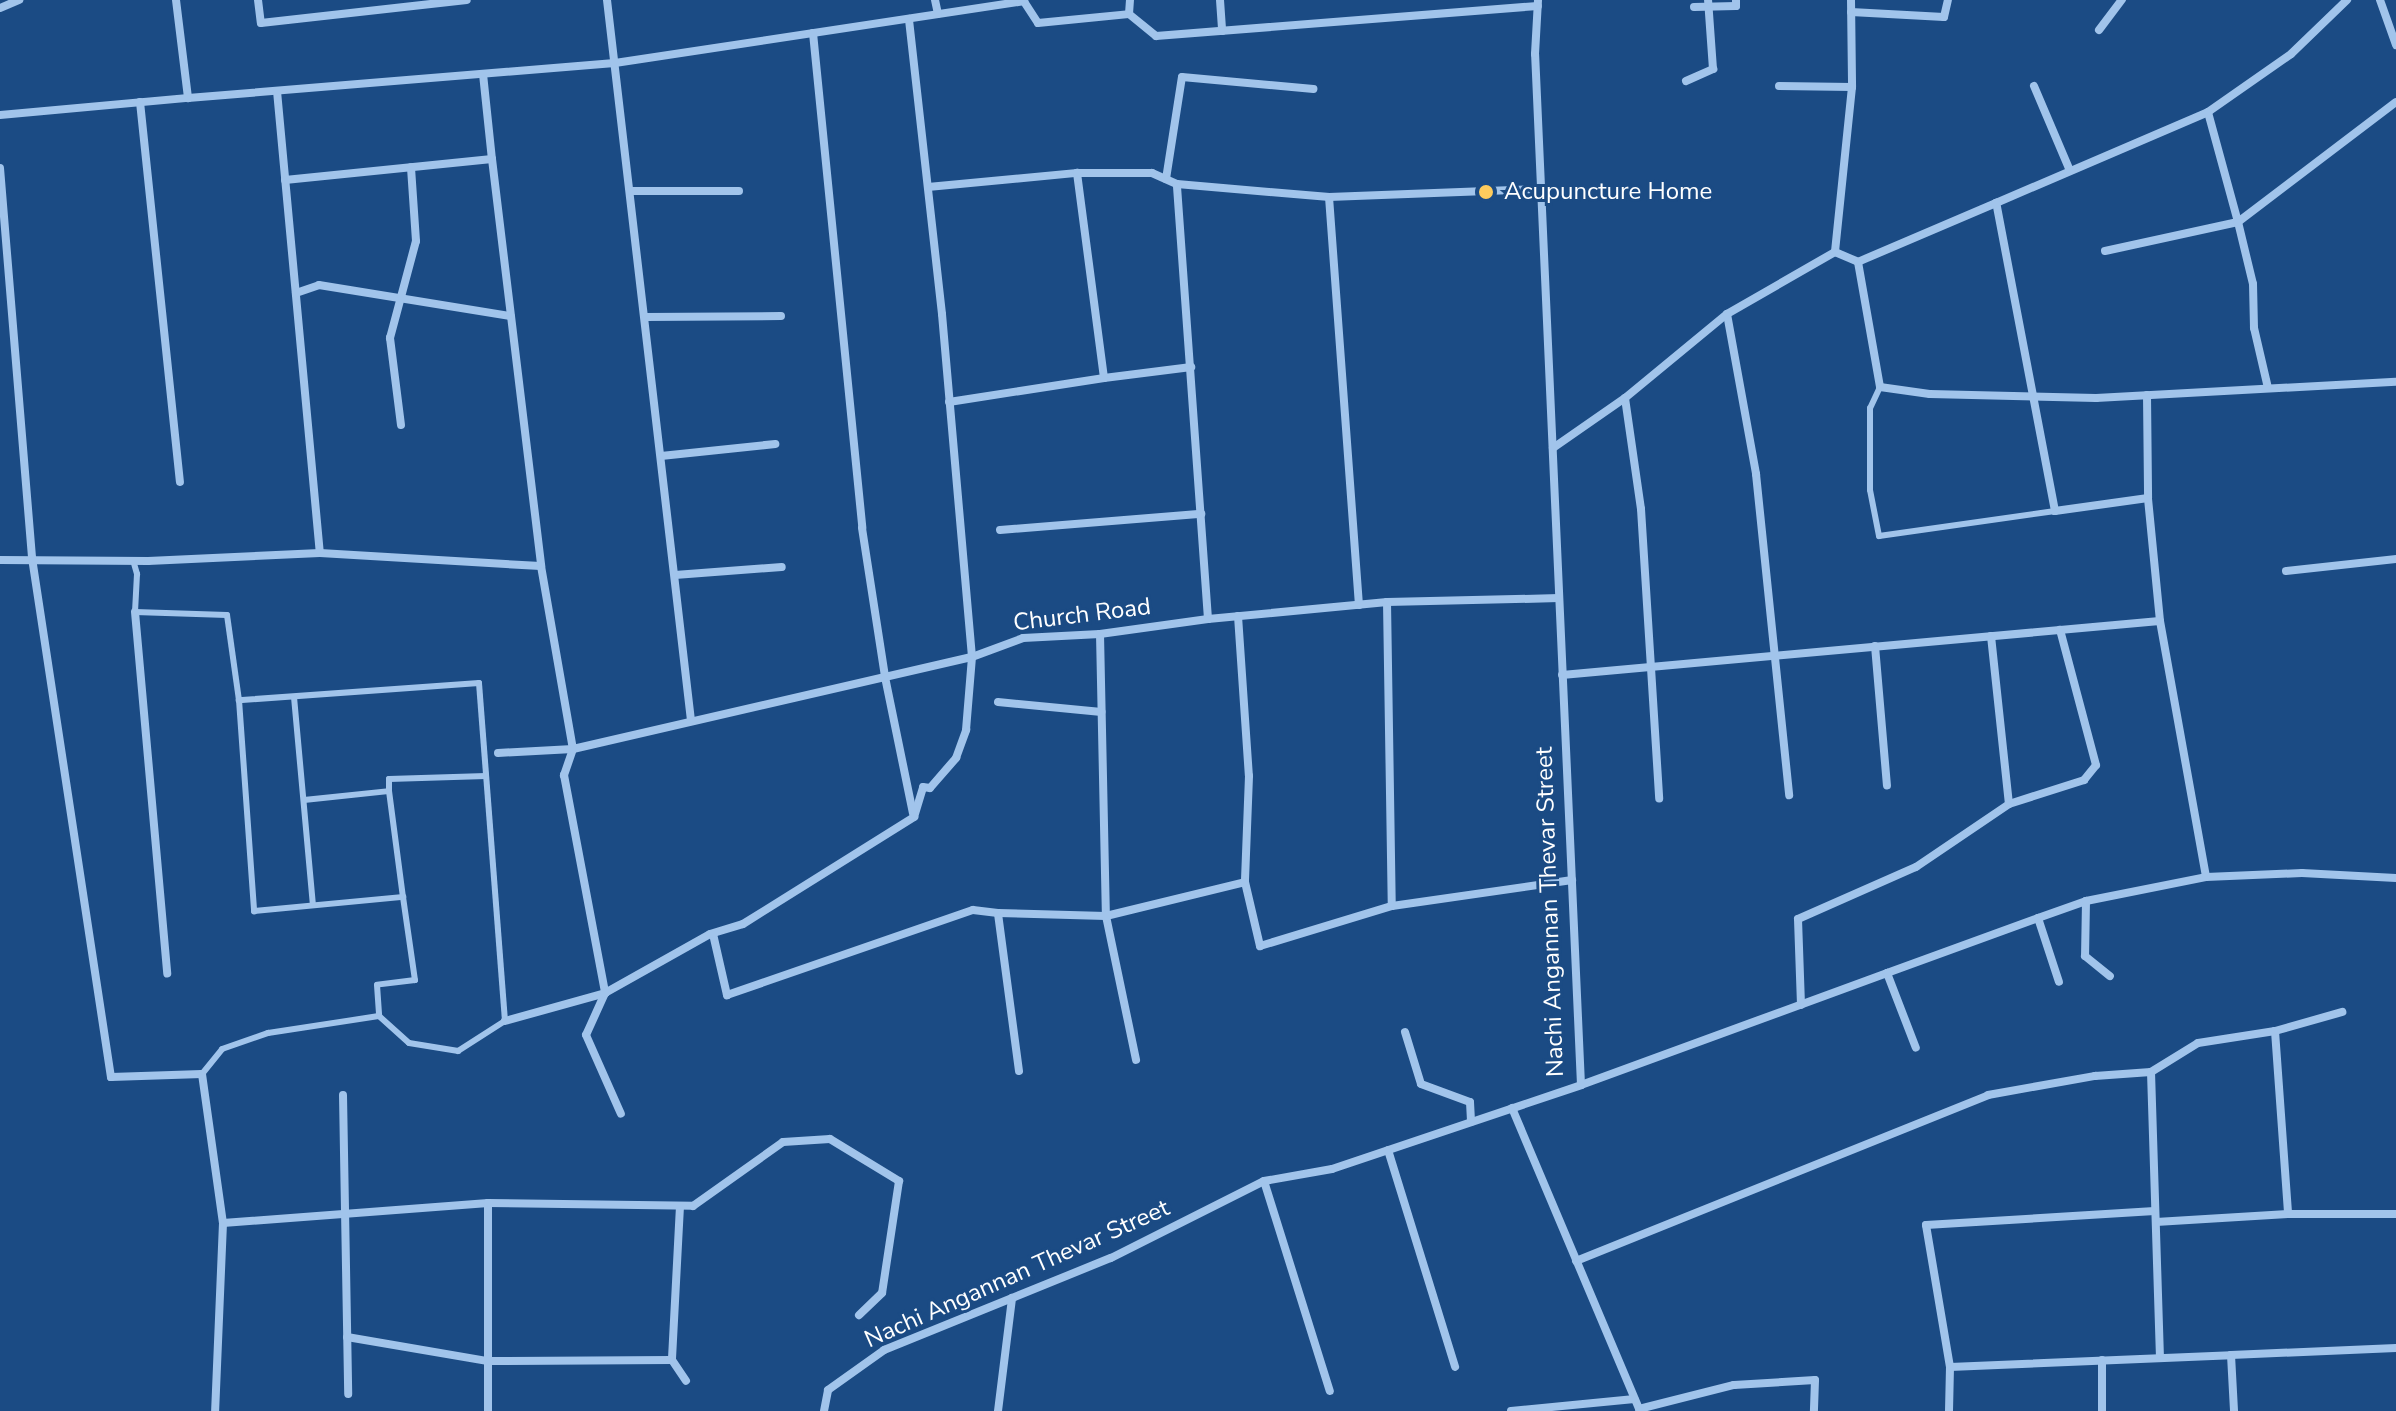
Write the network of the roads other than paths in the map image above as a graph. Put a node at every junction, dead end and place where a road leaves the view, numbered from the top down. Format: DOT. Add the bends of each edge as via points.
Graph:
graph roads {
  1 [pos="19,0"];
  2 [pos="176,0"];
  3 [pos="258,0"];
  4 [pos="464,0"];
  5 [pos="607,0"];
  6 [pos="935,0"];
  7 [pos="1130,0"];
  8 [pos="1220,0"];
  9 [pos="1736,0"];
  10 [pos="1851,0"];
  11 [pos="1948,0"];
  12 [pos="2122,0"];
  13 [pos="2347,0"];
  14 [pos="2380,0"];
  15 [pos="1024,1"];
  16 [pos="1538,3"];
  17 [pos="1709,4"];
  18 [pos="1694,7"];
  19 [pos="0,8"];
  20 [pos="1851,12"];
  21 [pos="938,14"];
  22 [pos="1129,14"];
  23 [pos="909,19"];
  24 [pos="2099,30"];
  25 [pos="1222,31"];
  26 [pos="813,33"];
  27 [pos="2396,45"];
  28 [pos="615,63"];
  29 [pos="483,74"];
  30 [pos="1686,81"];
  31 [pos="1779,86"];
  32 [pos="2034,86"];
  33 [pos="1852,87"];
  34 [pos="1313,89"];
  35 [pos="277,91"];
  36 [pos="188,98"];
  37 [pos="140,102"];
  38 [pos="2396,102"];
  39 [pos="2208,112"];
  40 [pos="0,115"];
  41 [pos="492,159"];
  42 [pos="411,167"];
  43 [pos="0,168"];
  44 [pos="2070,171"];
  45 [pos="1077,173"];
  46 [pos="1166,179"];
  47 [pos="285,180"];
  48 [pos="1177,184"];
  49 [pos="928,187"];
  50 [pos="1541,189"];
  51 [pos="630,191"];
  52 [pos="739,191"];
  53 [pos="1329,197"];
  54 [pos="1996,203"];
  55 [pos="2238,222"];
  56 [pos="2105,251"];
  57 [pos="1835,252"];
  58 [pos="1858,262"];
  59 [pos="296,293"];
  60 [pos="402,299"];
  61 [pos="1727,314"];
  62 [pos="511,316"];
  63 [pos="781,316"];
  64 [pos="645,317"];
  65 [pos="1191,367"];
  66 [pos="1104,378"];
  67 [pos="2396,382"];
  68 [pos="1880,387"];
  69 [pos="2268,388"];
  70 [pos="2147,395"];
  71 [pos="2035,397"];
  72 [pos="1625,398"];
  73 [pos="949,402"];
  74 [pos="401,425"];
  75 [pos="775,444"];
  76 [pos="1553,448"];
  77 [pos="661,456"];
  78 [pos="180,482"];
  79 [pos="2148,498"];
  80 [pos="2055,511"];
  81 [pos="1201,514"];
  82 [pos="1000,530"];
  83 [pos="320,553"];
  84 [pos="32,558"];
  85 [pos="2396,559"];
  86 [pos="0,560"];
  87 [pos="133,560"];
  88 [pos="541,566"];
  89 [pos="782,567"];
  90 [pos="2286,571"];
  91 [pos="675,575"];
  92 [pos="1559,598"];
  93 [pos="1387,602"];
  94 [pos="1359,605"];
  95 [pos="135,612"];
  96 [pos="1238,616"];
  97 [pos="1208,619"];
  98 [pos="2160,621"];
  99 [pos="2060,630"];
  100 [pos="1100,634"];
  101 [pos="1991,636"];
  102 [pos="1875,646"];
  103 [pos="1777,656"];
  104 [pos="972,657"];
  105 [pos="1651,667"];
  106 [pos="1562,675"];
  107 [pos="885,677"];
  108 [pos="294,697"];
  109 [pos="239,700"];
  110 [pos="998,702"];
  111 [pos="1102,712"];
  112 [pos="691,721"];
  113 [pos="573,749"];
  114 [pos="498,753"];
  115 [pos="484,756"];
  116 [pos="486,776"];
  117 [pos="1887,785"];
  118 [pos="389,791"];
  119 [pos="1789,795"];
  120 [pos="1659,798"];
  121 [pos="304,800"];
  122 [pos="2009,804"];
  123 [pos="914,817"];
  124 [pos="2206,877"];
  125 [pos="2396,878"];
  126 [pos="1572,880"];
  127 [pos="1245,882"];
  128 [pos="403,897"];
  129 [pos="2086,901"];
  130 [pos="313,904"];
  131 [pos="1392,906"];
  132 [pos="998,913"];
  133 [pos="1106,916"];
  134 [pos="2038,918"];
  135 [pos="713,934"];
  136 [pos="1887,973"];
  137 [pos="167,974"];
  138 [pos="2110,976"];
  139 [pos="2059,982"];
  140 [pos="605,993"];
  141 [pos="1801,1005"];
  142 [pos="2342,1012"];
  143 [pos="379,1016"];
  144 [pos="505,1021"];
  145 [pos="2275,1031"];
  146 [pos="1405,1032"];
  147 [pos="1916,1048"];
  148 [pos="1136,1060"];
  149 [pos="1019,1071"];
  150 [pos="2151,1072"];
  151 [pos="202,1074"];
  152 [pos="1581,1085"];
  153 [pos="343,1095"];
  154 [pos="1512,1108"];
  155 [pos="621,1114"];
  156 [pos="1471,1122"];
  157 [pos="1388,1150"];
  158 [pos="1264,1181"];
  159 [pos="488,1203"];
  160 [pos="680,1206"];
  161 [pos="2155,1211"];
  162 [pos="345,1214"];
  163 [pos="2288,1214"];
  164 [pos="2396,1214"];
  165 [pos="2156,1222"];
  166 [pos="223,1223"];
  167 [pos="1576,1261"];
  168 [pos="1012,1298"];
  169 [pos="859,1315"];
  170 [pos="347,1337"];
  171 [pos="2396,1348"];
  172 [pos="2231,1355"];
  173 [pos="2160,1358"];
  174 [pos="672,1360"];
  175 [pos="2102,1360"];
  176 [pos="488,1361"];
  177 [pos="1455,1367"];
  178 [pos="1950,1367"];
  179 [pos="686,1381"];
  180 [pos="1330,1391"];
  181 [pos="348,1394"];
  182 [pos="1634,1399"];
  183 [pos="1639,1410"];
  184 [pos="215,1411"];
  185 [pos="488,1411"];
  186 [pos="824,1411"];
  187 [pos="998,1411"];
  188 [pos="1511,1411"];
  189 [pos="1814,1411"];
  190 [pos="1949,1411"];
  191 [pos="2102,1411"];
  192 [pos="2234,1411"];
  1 -- 19 [label="street"];
  2 -- 36 [label="street"];
  3 -- 4 [label="street" via="261,23"];
  5 -- 28 [label="street"];
  6 -- 21 [label="street"];
  7 -- 22 [label="street"];
  8 -- 25 [label="street"];
  9 -- 17 [label="street" via="1736,6"];
  10 -- 20 [label="street"];
  11 -- 20 [label="street" via="1944,17"];
  12 -- 24 [label="street"];
  13 -- 39 [label="street" via="2291,54"];
  14 -- 27 [label="street"];
  15 -- 21 [label="street"];
  15 -- 22 [label="street" via="1038,23"];
  16 -- 25 [label="street"];
  16 -- 50 [label="street, Nachi Angannan Thevar Street"];
  17 -- 18 [label="street"];
  17 -- 30 [label="street" via="1713,69"];
  20 -- 33 [label="street"];
  21 -- 23 [label="street"];
  22 -- 25 [label="street" via="1156,36"];
  23 -- 26 [label="street"];
  23 -- 49 [label="street"];
  26 -- 28 [label="street"];
  26 -- 107 [label="street" via="862,528"];
  28 -- 29 [label="street"];
  28 -- 51 [label="street"];
  29 -- 35 [label="street"];
  29 -- 41 [label="street"];
  31 -- 33 [label="street"];
  32 -- 44 [label="street"];
  33 -- 57 [label="street"];
  34 -- 46 [label="street" via="1182,77"];
  35 -- 36 [label="street"];
  35 -- 47 [label="street"];
  36 -- 37 [label="street"];
  37 -- 40 [label="street"];
  37 -- 78 [label="street"];
  38 -- 55 [label="street"];
  39 -- 44 [label="street"];
  39 -- 55 [label="street"];
  41 -- 42 [label="street"];
  41 -- 62 [label="street"];
  42 -- 47 [label="street"];
  42 -- 60 [label="street" via="416,241"];
  43 -- 84 [label="street"];
  44 -- 54 [label="street"];
  45 -- 46 [label="street" via="1152,173"];
  45 -- 49 [label="street"];
  45 -- 66 [label="street"];
  46 -- 48 [label="street"];
  47 -- 59 [label="street"];
  48 -- 53 [label="street"];
  48 -- 65 [label="street"];
  49 -- 73 [label="street"];
  50 -- 53 [label="street"];
  50 -- 76 [label="street, Nachi Angannan Thevar Street"];
  51 -- 52 [label="street"];
  51 -- 64 [label="street"];
  53 -- 94 [label="street"];
  54 -- 58 [label="street"];
  54 -- 71 [label="street"];
  55 -- 56 [label="street"];
  55 -- 69 [label="street"];
  57 -- 58 [label="street"];
  57 -- 61 [label="street"];
  58 -- 68 [label="street"];
  59 -- 60 [label="street" via="319,285"];
  59 -- 83 [label="street"];
  60 -- 62 [label="street"];
  60 -- 74 [label="street" via="390,338"];
  61 -- 72 [label="street"];
  61 -- 103 [label="street" via="1756,474"];
  62 -- 88 [label="street"];
  63 -- 64 [label="street"];
  64 -- 77 [label="street"];
  65 -- 66 [label="street"];
  65 -- 81 [label="street"];
  66 -- 73 [label="street"];
  67 -- 69 [label="street"];
  68 -- 71 [label="street"];
  68 -- 80 [label="lane" via="1870,408 1870,490 1879,536"];
  69 -- 70 [label="street"];
  70 -- 71 [label="street"];
  70 -- 79 [label="street"];
  71 -- 80 [label="street"];
  72 -- 76 [label="street"];
  72 -- 105 [label="street" via="1641,509"];
  73 -- 104 [label="street"];
  75 -- 77 [label="street"];
  76 -- 92 [label="street, Nachi Angannan Thevar Street"];
  77 -- 91 [label="street"];
  79 -- 80 [label="street"];
  79 -- 98 [label="street"];
  81 -- 82 [label="street"];
  81 -- 97 [label="street"];
  83 -- 87 [label="street"];
  83 -- 88 [label="street"];
  84 -- 86 [label="street"];
  84 -- 87 [label="street"];
  84 -- 151 [label="street" via="111,1077"];
  85 -- 90 [label="street"];
  87 -- 95 [label="lane"];
  88 -- 113 [label="street"];
  89 -- 91 [label="street"];
  91 -- 112 [label="street"];
  92 -- 93 [label="street, Church Road"];
  92 -- 106 [label="street, Nachi Angannan Thevar Street"];
  93 -- 94 [label="street, Church Road"];
  93 -- 131 [label="street"];
  94 -- 96 [label="street, Church Road"];
  95 -- 109 [label="lane" via="227,615"];
  95 -- 137 [label="street"];
  96 -- 97 [label="street, Church Road"];
  96 -- 127 [label="street" via="1249,776"];
  97 -- 100 [label="street, Church Road"];
  98 -- 99 [label="street"];
  98 -- 124 [label="street"];
  99 -- 101 [label="street"];
  99 -- 122 [label="street" via="2096,765 2084,780"];
  100 -- 104 [label="street, Church Road" via="1023,638"];
  100 -- 111 [label="street"];
  101 -- 102 [label="street"];
  101 -- 122 [label="street"];
  102 -- 103 [label="street"];
  102 -- 117 [label="street"];
  103 -- 105 [label="street"];
  103 -- 119 [label="street"];
  104 -- 107 [label="street, Church Road"];
  104 -- 123 [label="street" via="966,730 956,758 930,788 923,787"];
  105 -- 106 [label="street"];
  105 -- 120 [label="street"];
  106 -- 126 [label="street, Nachi Angannan Thevar Street"];
  107 -- 112 [label="street, Church Road"];
  107 -- 123 [label="street"];
  108 -- 109 [label="lane"];
  108 -- 115 [label="lane" via="479,683"];
  108 -- 121 [label="lane"];
  109 -- 130 [label="lane" via="254,911"];
  110 -- 111 [label="street"];
  111 -- 133 [label="street"];
  112 -- 113 [label="street, Church Road"];
  113 -- 114 [label="street, Church Road"];
  113 -- 140 [label="street" via="564,775"];
  114 -- 115 [label="lane"];
  115 -- 116 [label="lane"];
  116 -- 118 [label="lane" via="389,779"];
  116 -- 144 [label="lane"];
  118 -- 121 [label="lane"];
  118 -- 128 [label="lane"];
  121 -- 130 [label="lane"];
  122 -- 141 [label="street" via="1916,867 1798,919"];
  123 -- 135 [label="street" via="743,924"];
  124 -- 125 [label="street" via="2302,873"];
  124 -- 129 [label="street"];
  126 -- 131 [label="street"];
  126 -- 152 [label="street, Nachi Angannan Thevar Street"];
  127 -- 131 [label="street" via="1260,946"];
  127 -- 133 [label="street"];
  128 -- 130 [label="lane"];
  128 -- 143 [label="lane" via="415,980 377,985"];
  129 -- 134 [label="street"];
  129 -- 138 [label="street" via="2085,956"];
  132 -- 133 [label="street"];
  132 -- 135 [label="street" via="973,910 727,995"];
  132 -- 149 [label="street"];
  133 -- 148 [label="street"];
  134 -- 136 [label="street"];
  134 -- 139 [label="street"];
  135 -- 140 [label="street"];
  136 -- 141 [label="street"];
  136 -- 147 [label="street"];
  140 -- 144 [label="street"];
  140 -- 155 [label="street" via="586,1035"];
  141 -- 152 [label="street"];
  142 -- 145 [label="street"];
  143 -- 144 [label="lane" via="409,1043 458,1051"];
  143 -- 151 [label="lane" via="268,1033 222,1049"];
  145 -- 150 [label="street" via="2198,1043"];
  145 -- 163 [label="street"];
  146 -- 156 [label="street" via="1421,1084 1470,1102"];
  150 -- 161 [label="street"];
  150 -- 167 [label="street" via="1988,1095"];
  151 -- 166 [label="street"];
  152 -- 154 [label="street, Nachi Angannan Thevar Street"];
  153 -- 162 [label="street"];
  154 -- 156 [label="street, Nachi Angannan Thevar Street"];
  154 -- 167 [label="street"];
  156 -- 157 [label="street, Nachi Angannan Thevar Street"];
  157 -- 158 [label="street, Nachi Angannan Thevar Street" via="1332,1169"];
  157 -- 177 [label="street"];
  158 -- 168 [label="street, Nachi Angannan Thevar Street" via="1111,1258"];
  158 -- 180 [label="street"];
  159 -- 160 [label="street, Nachi Angannan Thevar Street"];
  159 -- 162 [label="street, Nachi Angannan Thevar Street"];
  159 -- 176 [label="street"];
  160 -- 169 [label="street, Nachi Angannan Thevar Street" via="693,1206 783,1142 830,1139 899,1181 882,1293"];
  160 -- 174 [label="street"];
  161 -- 165 [label="street"];
  161 -- 178 [label="street" via="1926,1225"];
  162 -- 166 [label="street, Nachi Angannan Thevar Street"];
  162 -- 170 [label="street"];
  163 -- 164 [label="street"];
  163 -- 165 [label="street"];
  165 -- 173 [label="street"];
  166 -- 184 [label="street"];
  167 -- 182 [label="street"];
  168 -- 186 [label="street, Nachi Angannan Thevar Street" via="884,1350 828,1390"];
  168 -- 187 [label="street"];
  170 -- 176 [label="street"];
  170 -- 181 [label="street"];
  171 -- 172 [label="street"];
  172 -- 173 [label="street"];
  172 -- 192 [label="street"];
  173 -- 175 [label="street"];
  174 -- 176 [label="street"];
  174 -- 179 [label="street"];
  175 -- 178 [label="street"];
  175 -- 191 [label="street"];
  176 -- 185 [label="street"];
  178 -- 190 [label="street"];
  182 -- 183 [label="street"];
  182 -- 188 [label="street"];
  183 -- 189 [label="street" via="1734,1385 1815,1380"];
}
